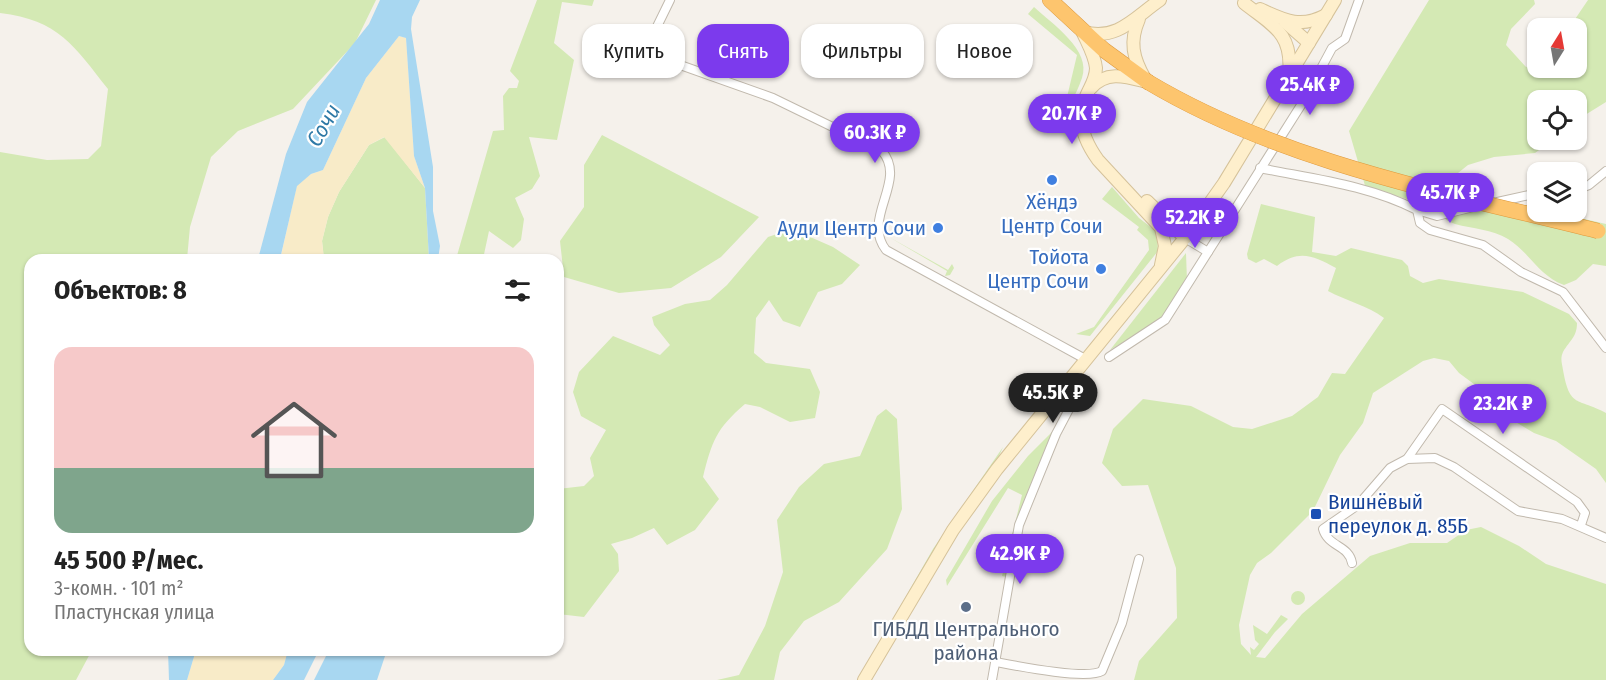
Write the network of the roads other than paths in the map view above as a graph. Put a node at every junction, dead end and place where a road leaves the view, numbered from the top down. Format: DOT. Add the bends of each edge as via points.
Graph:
graph roads {
  1 [pos="670,0"];
  2 [pos="1050,0"];
  3 [pos="1160,0"];
  4 [pos="1335,0"];
  5 [pos="1359,0"];
  6 [pos="1242,1"];
  7 [pos="1326,15"];
  8 [pos="1140,17"];
  9 [pos="1281,25"];
  10 [pos="1083,32"];
  11 [pos="1309,43"];
  12 [pos="1289,76"];
  13 [pos="1148,82"];
  14 [pos="1090,89"];
  15 [pos="1260,168"];
  16 [pos="1606,171"];
  17 [pos="1587,186"];
  18 [pos="1527,196"];
  19 [pos="1204,210"];
  20 [pos="1417,210"];
  21 [pos="1158,216"];
  22 [pos="1606,233"];
  23 [pos="1185,237"];
  24 [pos="1208,252"];
  25 [pos="1160,268"];
  26 [pos="1606,348"];
  27 [pos="1109,357"];
  28 [pos="1087,360"];
  29 [pos="1076,396"];
  30 [pos="1407,459"];
  31 [pos="1581,525"];
  32 [pos="1606,538"];
  33 [pos="1139,559"];
  34 [pos="1352,563"];
  35 [pos="996,662"];
  36 [pos="864,680"];
  37 [pos="992,680"];
  1 -- 28 [label="street" via="646,49 652,55 773,98 882,151 891,172 878,218 878,236 886,250"];
  2 -- 10 [label="highway"];
  3 -- 8 [label="main road"];
  4 -- 7 [label="main road"];
  5 -- 15 [label="street" via="1345,39 1332,48"];
  6 -- 9 [label="main road"];
  7 -- 9 [label="main road" via="1305,23"];
  7 -- 11 [label="main road"];
  8 -- 10 [label="main road" via="1110,33"];
  8 -- 13 [label="main road" via="1132,47"];
  9 -- 11 [label="main road"];
  9 -- 12 [label="main road" via="1290,51"];
  10 -- 13 [label="highway"];
  10 -- 14 [label="main road" via="1096,67"];
  11 -- 12 [label="main road"];
  12 -- 19 [label="main road"];
  13 -- 14 [label="main road" via="1107,76"];
  13 -- 22 [label="highway, bridge" via="1212,117 1285,146 1438,191"];
  14 -- 21 [label="main road" via="1082,109 1082,129 1090,149 1123,186"];
  15 -- 20 [label="street" via="1366,189"];
  15 -- 24 [label="street"];
  16 -- 17 [label="street"];
  18 -- 20 [label="street" via="1437,216"];
  19 -- 21 [label="main road" via="1187,218"];
  19 -- 23 [label="main road"];
  20 -- 26 [label="street" via="1420,223 1430,231 1483,245 1521,272 1563,292"];
  21 -- 23 [label="main road"];
  21 -- 25 [label="main road" via="1165,246"];
  23 -- 24 [label="street"];
  23 -- 25 [label="main road"];
  24 -- 27 [label="street" via="1165,320"];
  25 -- 28 [label="main road"];
  28 -- 36 [label="main road" via="997,469 953,530"];
  29 -- 35 [label="street" via="1047,453 1019,525"];
  30 -- 31 [label="street" via="1443,460 1518,511"];
  30 -- 31 [label="street" via="1442,409 1577,502 1585,513"];
  30 -- 34 [label="street" via="1390,468 1358,505 1323,529 1328,540 1347,552"];
  31 -- 32 [label="street"];
  33 -- 35 [label="street" via="1122,623 1102,671 1091,675"];
  35 -- 37 [label="street"];
}
